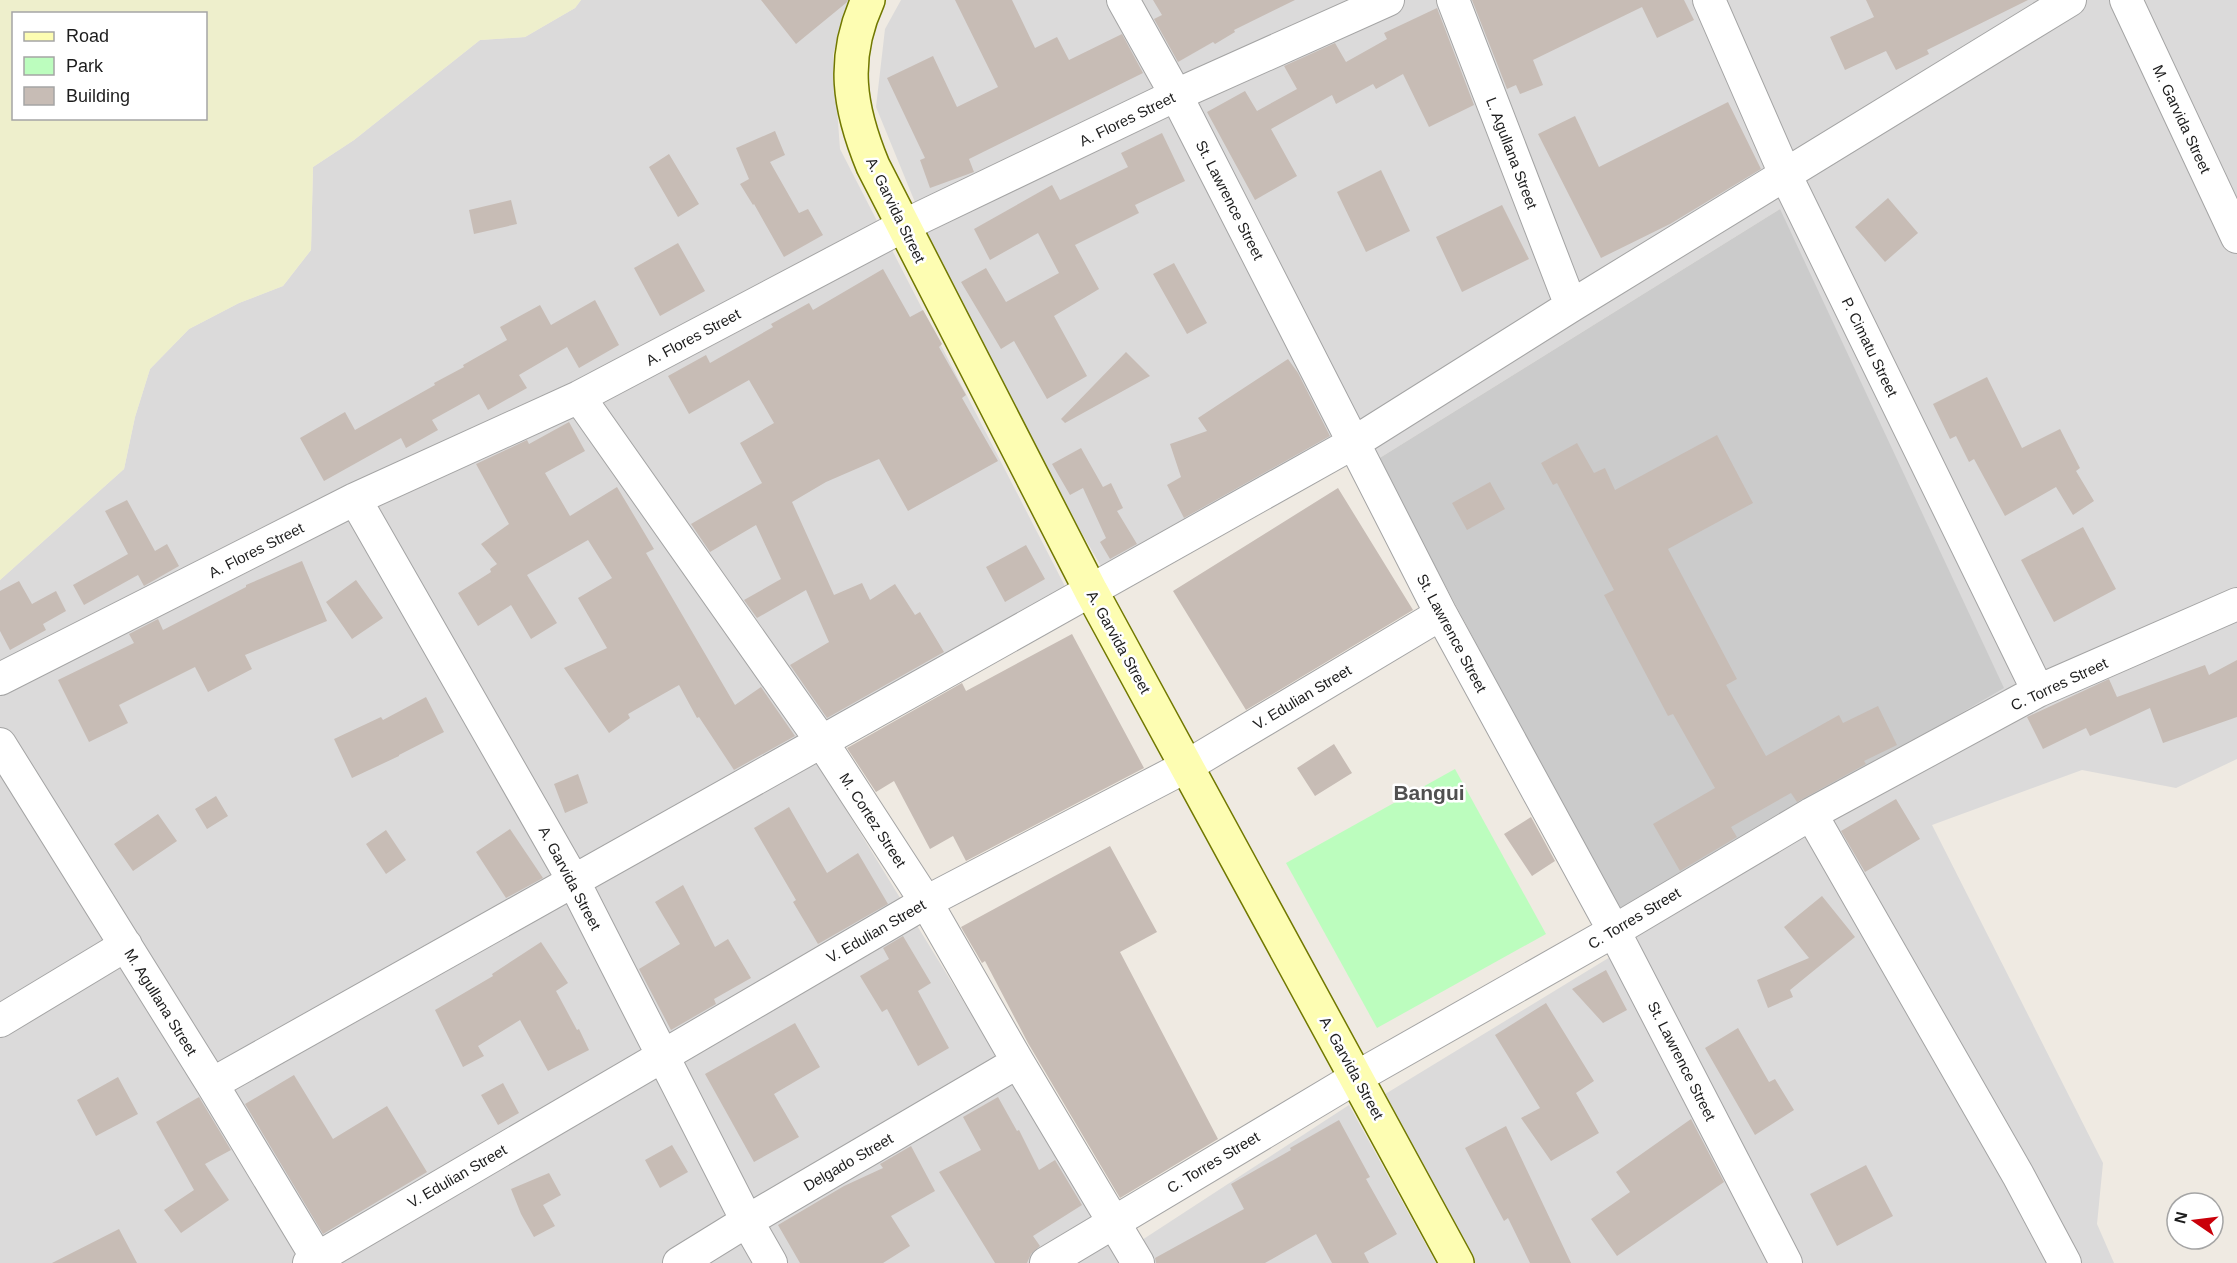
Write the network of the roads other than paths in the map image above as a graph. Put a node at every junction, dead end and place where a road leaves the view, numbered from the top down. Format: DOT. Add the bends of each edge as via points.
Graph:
graph roads {
  1 [pos="868,0"];
  2 [pos="1123,0"];
  3 [pos="1388,0"];
  4 [pos="1453,0"];
  5 [pos="1709,0"];
  6 [pos="2070,0"];
  7 [pos="2126,0"];
  8 [pos="1176,95"];
  9 [pos="1785,174"];
  10 [pos="903,226"];
  11 [pos="2237,237"];
  12 [pos="1571,306"];
  13 [pos="579,397"];
  14 [pos="1354,442"];
  15 [pos="356,499"];
  16 [pos="1091,591"];
  17 [pos="2237,604"];
  18 [pos="1441,614"];
  19 [pos="0,679"];
  20 [pos="2038,691"];
  21 [pos="822,742"];
  22 [pos="0,744"];
  23 [pos="1187,766"];
  24 [pos="1811,814"];
  25 [pos="573,880"];
  26 [pos="926,902"];
  27 [pos="1614,931"];
  28 [pos="126,945"];
  29 [pos="0,1021"];
  30 [pos="662,1056"];
  31 [pos="1018,1062"];
  32 [pos="1357,1077"];
  33 [pos="212,1084"];
  34 [pos="747,1221"];
  35 [pos="1113,1222"];
  36 [pos="315,1261"];
  37 [pos="679,1263"];
  38 [pos="771,1263"];
  39 [pos="1046,1263"];
  40 [pos="1137,1263"];
  41 [pos="1457,1263"];
  42 [pos="1786,1263"];
  43 [pos="2065,1263"];
  1 -- 10 [label="main road, A. Garvida Street" via="854,41 852,105 859,133"];
  2 -- 8 [label="street, St. Lawrence Street"];
  3 -- 8 [label="street, A. Flores Street"];
  4 -- 12 [label="street, L. Agullana Street"];
  5 -- 9 [label="street, P. Cimatu Street"];
  6 -- 9 [label="street"];
  7 -- 11 [label="street, M. Garvida Street"];
  8 -- 10 [label="street, A. Flores Street"];
  8 -- 14 [label="street, St. Lawrence Street"];
  9 -- 12 [label="street"];
  9 -- 20 [label="street, P. Cimatu Street"];
  10 -- 13 [label="street, A. Flores Street"];
  10 -- 16 [label="main road, A. Garvida Street"];
  12 -- 14 [label="street"];
  13 -- 15 [label="street, A. Flores Street"];
  13 -- 21 [label="street, M. Cortez Street"];
  14 -- 16 [label="street"];
  14 -- 18 [label="street, St. Lawrence Street"];
  15 -- 19 [label="street, A. Flores Street"];
  15 -- 25 [label="street, A. Garvida Street"];
  16 -- 21 [label="street"];
  16 -- 23 [label="main road, A. Garvida Street"];
  17 -- 20 [label="street, C. Torres Street"];
  18 -- 23 [label="street, V. Edulian Street"];
  18 -- 27 [label="street, St. Lawrence Street"];
  20 -- 24 [label="street, C. Torres Street"];
  21 -- 25 [label="street"];
  21 -- 26 [label="street, M. Cortez Street"];
  22 -- 28 [label="street, M. Agullana Street"];
  23 -- 26 [label="street, V. Edulian Street"];
  23 -- 32 [label="main road, A. Garvida Street"];
  24 -- 27 [label="street, C. Torres Street"];
  24 -- 43 [label="street"];
  25 -- 30 [label="street, A. Garvida Street"];
  25 -- 33 [label="street"];
  26 -- 30 [label="street, V. Edulian Street"];
  26 -- 31 [label="street, M. Cortez Street"];
  27 -- 32 [label="street, C. Torres Street"];
  27 -- 42 [label="street, St. Lawrence Street"];
  28 -- 29 [label="street"];
  28 -- 33 [label="street, M. Agullana Street"];
  30 -- 34 [label="street, A. Garvida Street"];
  30 -- 36 [label="street, V. Edulian Street"];
  31 -- 34 [label="street, Delgado Street"];
  31 -- 35 [label="street, M. Cortez Street"];
  32 -- 35 [label="street, C. Torres Street"];
  32 -- 41 [label="main road, A. Garvida Street"];
  33 -- 36 [label="street, M. Agullana Street"];
  34 -- 37 [label="street, Delgado Street"];
  34 -- 38 [label="street, A. Garvida Street"];
  35 -- 39 [label="street, C. Torres Street"];
  35 -- 40 [label="street, M. Cortez Street"];
}
